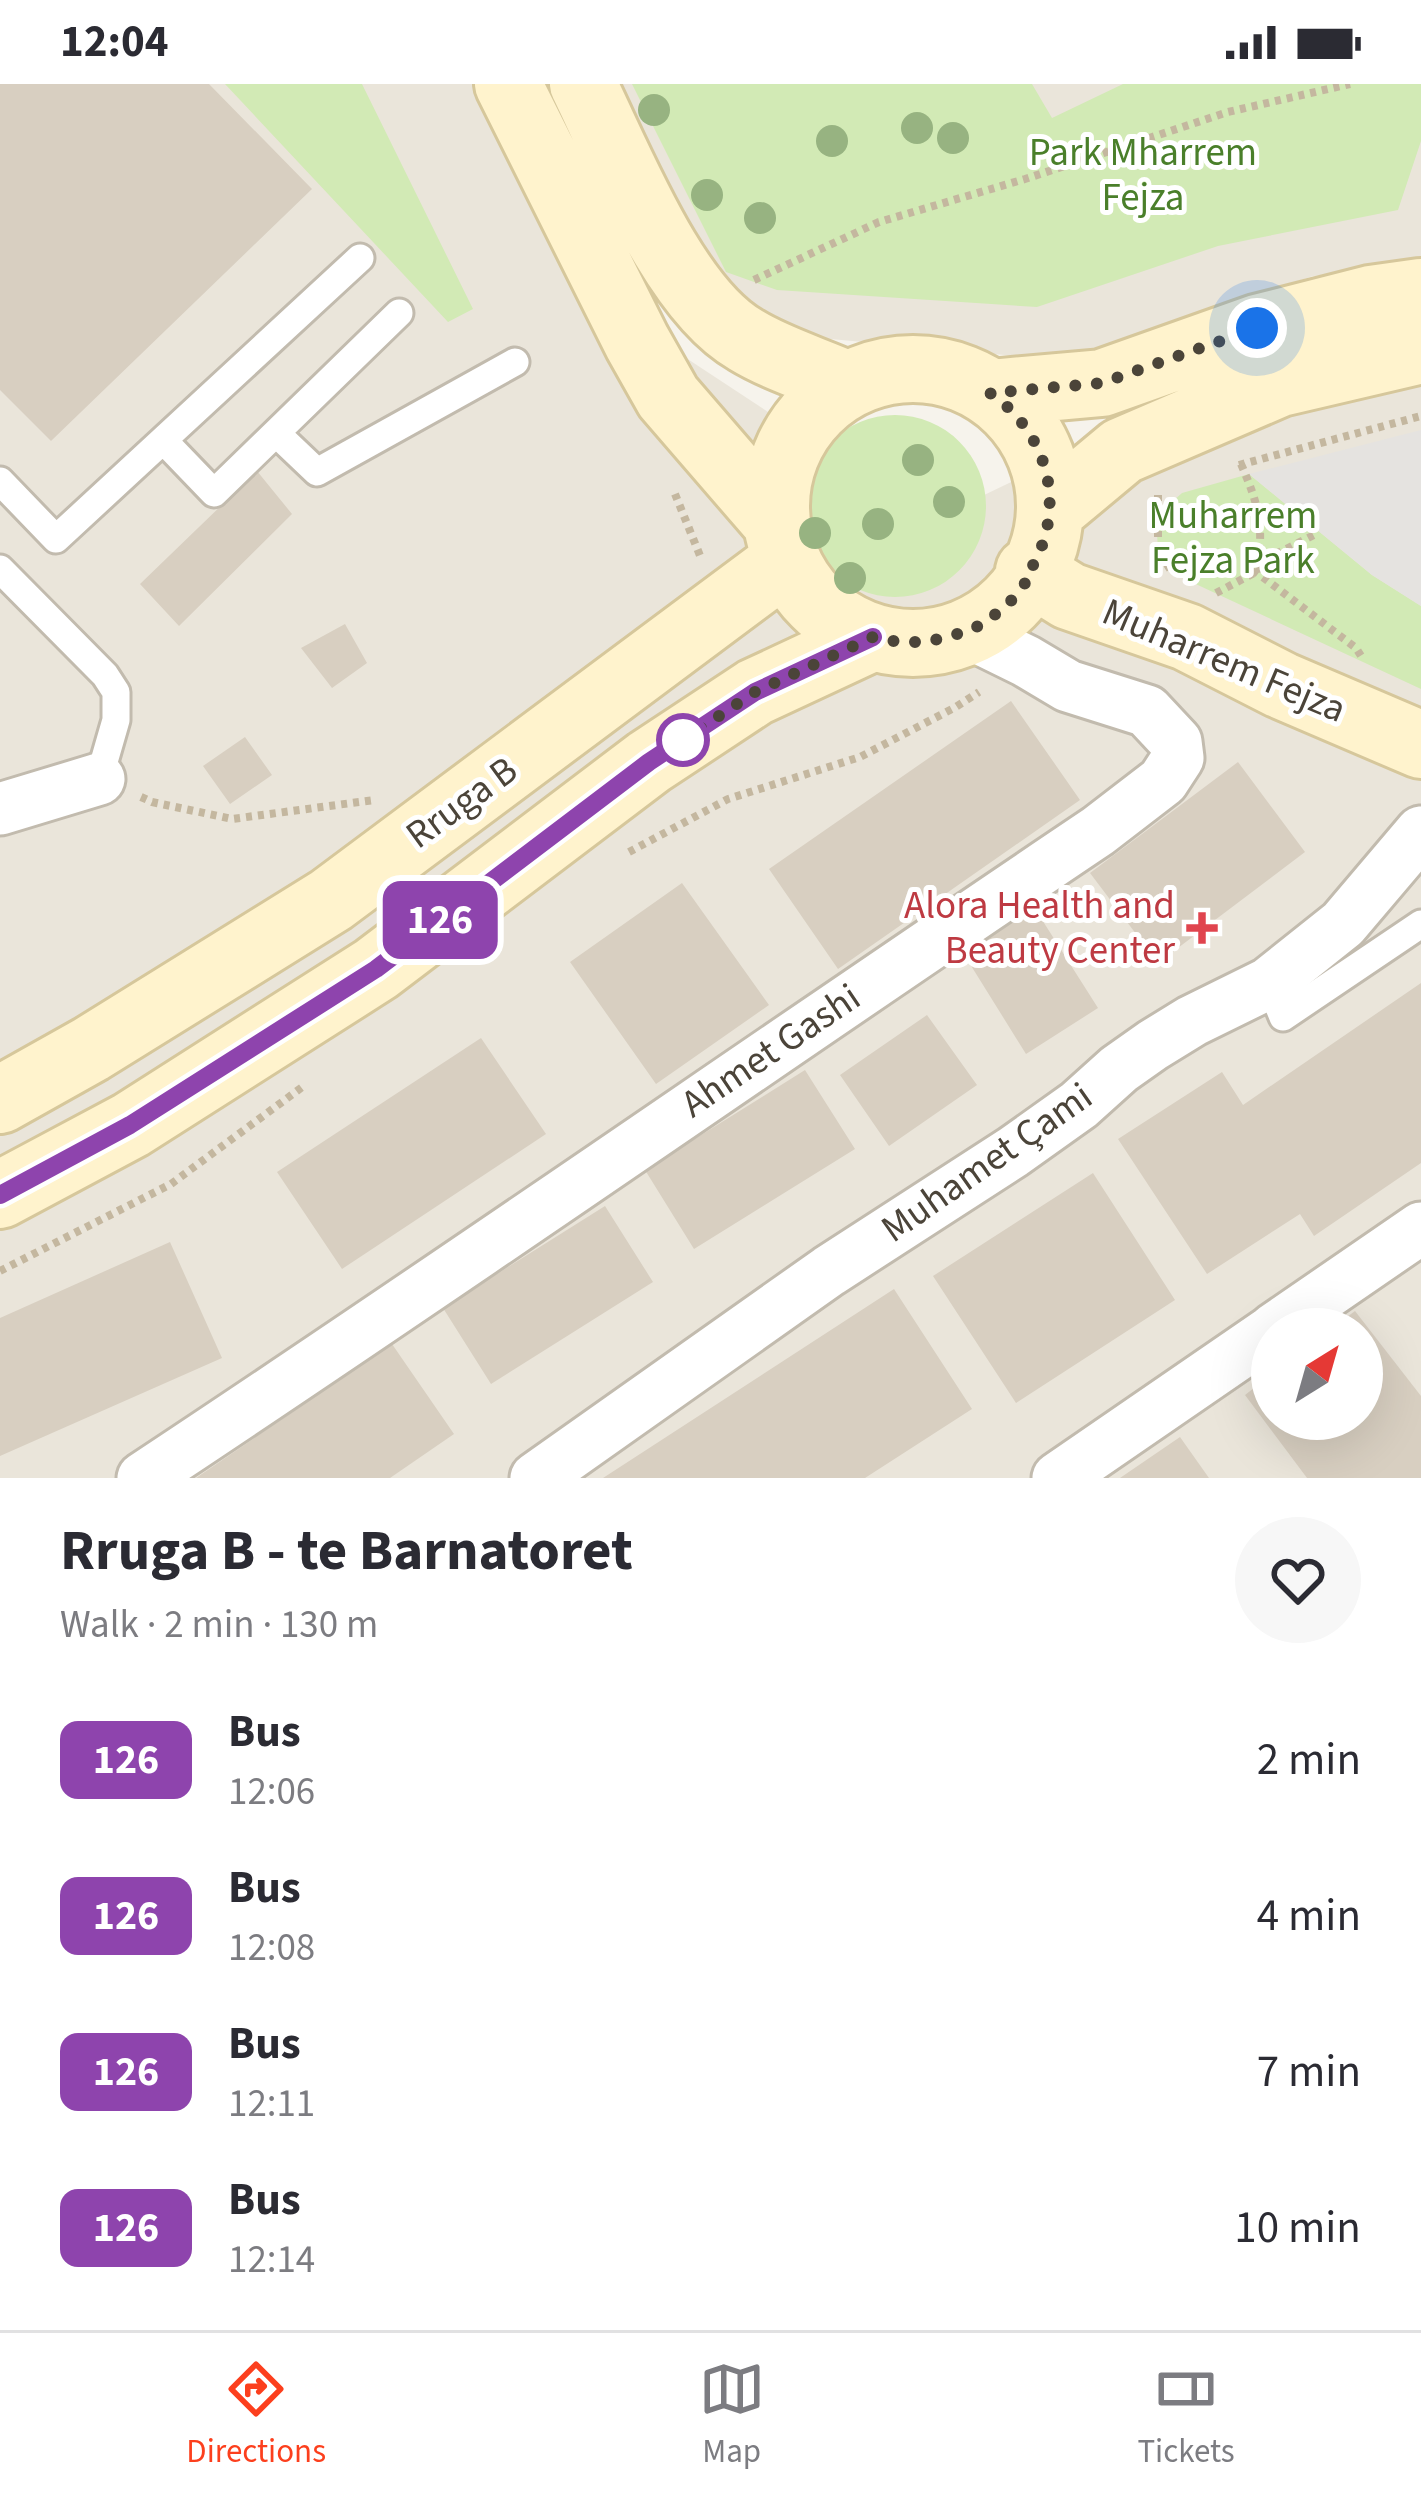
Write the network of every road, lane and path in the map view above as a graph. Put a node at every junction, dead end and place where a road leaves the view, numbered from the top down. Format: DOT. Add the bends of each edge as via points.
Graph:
graph roads {
  1 [pos="508,84"];
  2 [pos="583,84"];
  3 [pos="1350,84"];
  4 [pos="360,258"];
  5 [pos="736,288"];
  6 [pos="1421,292"];
  7 [pos="398,313"];
  8 [pos="1421,350"];
  9 [pos="514,362"];
  10 [pos="848,385"];
  11 [pos="990,393"];
  12 [pos="1421,416"];
  13 [pos="276,433"];
  14 [pos="164,441"];
  15 [pos="1241,464"];
  16 [pos="1228,467"];
  17 [pos="0,482"];
  18 [pos="1168,489"];
  19 [pos="1144,503"];
  20 [pos="1318,533"];
  21 [pos="695,539"];
  22 [pos="782,541"];
  23 [pos="1039,541"];
  24 [pos="703,562"];
  25 [pos="0,569"];
  26 [pos="1256,572"];
  27 [pos="1215,594"];
  28 [pos="967,632"];
  29 [pos="873,637"];
  30 [pos="1368,665"];
  31 [pos="1421,745"];
  32 [pos="99,779"];
  33 [pos="392,790"];
  34 [pos="0,808"];
  35 [pos="1421,832"];
  36 [pos="1421,924"];
  37 [pos="1269,983"];
  38 [pos="0,1100"];
  39 [pos="0,1195"];
  40 [pos="1421,1228"];
  41 [pos="1305,1308"];
  42 [pos="1251,1345"];
  43 [pos="143,1478"];
  44 [pos="536,1478"];
  45 [pos="1058,1478"];
  1 -- 22 [label="main road" via="668,397"];
  2 -- 10 [label="main road" via="654,229 707,307 743,339"];
  3 -- 5 [label="path" via="1228,112 879,222"];
  4 -- 14 [label="lane"];
  6 -- 11 [label="main road" via="1257,328 1102,383"];
  7 -- 13 [label="lane"];
  8 -- 23 [label="main road" via="1280,383 1122,452"];
  9 -- 13 [label="lane" via="317,472"];
  10 -- 11 [label="main road" via="917,369"];
  10 -- 22 [label="main road" via="815,410 791,443 778,482"];
  11 -- 23 [label="main road" via="1034,441 1048,482"];
  12 -- 15 [label="path"];
  13 -- 14 [label="lane" via="214,493"];
  14 -- 17 [label="lane" via="56,538"];
  15 -- 16 [label="path"];
  15 -- 26 [label="path" via="1262,519"];
  18 -- 19 [label="path"];
  20 -- 26 [label="path"];
  21 -- 24 [label="path"];
  22 -- 29 [label="main road" via="817,604"];
  22 -- 38 [label="main road, Rruga B" via="331,900"];
  23 -- 28 [label="main road" via="1028,580 1006,607"];
  23 -- 31 [label="main road, Muharrem Fejza" via="1070,596 1186,637"];
  25 -- 32 [label="lane" via="116,692"];
  26 -- 27 [label="path"];
  26 -- 30 [label="path"];
  28 -- 29 [label="main road" via="919,643"];
  28 -- 43 [label="street, Ahmet Gashi" via="1068,686 1148,711 1176,742 1178,758 1163,781"];
  29 -- 39 [label="main road, Rruga B" via="755,692 649,762 376,969 130,1125"];
  32 -- 33 [label="path" via="152,802 232,819 375,800"];
  32 -- 34 [label="street"];
  35 -- 37 [label="street, Muhamet Çami" via="1343,924"];
  36 -- 37 [label="lane" via="1283,1017"];
  37 -- 44 [label="street, Muhamet Çami" via="1153,1045 1079,1105"];
  40 -- 41 [label="street"];
  42 -- 45 [label="street"];
}
